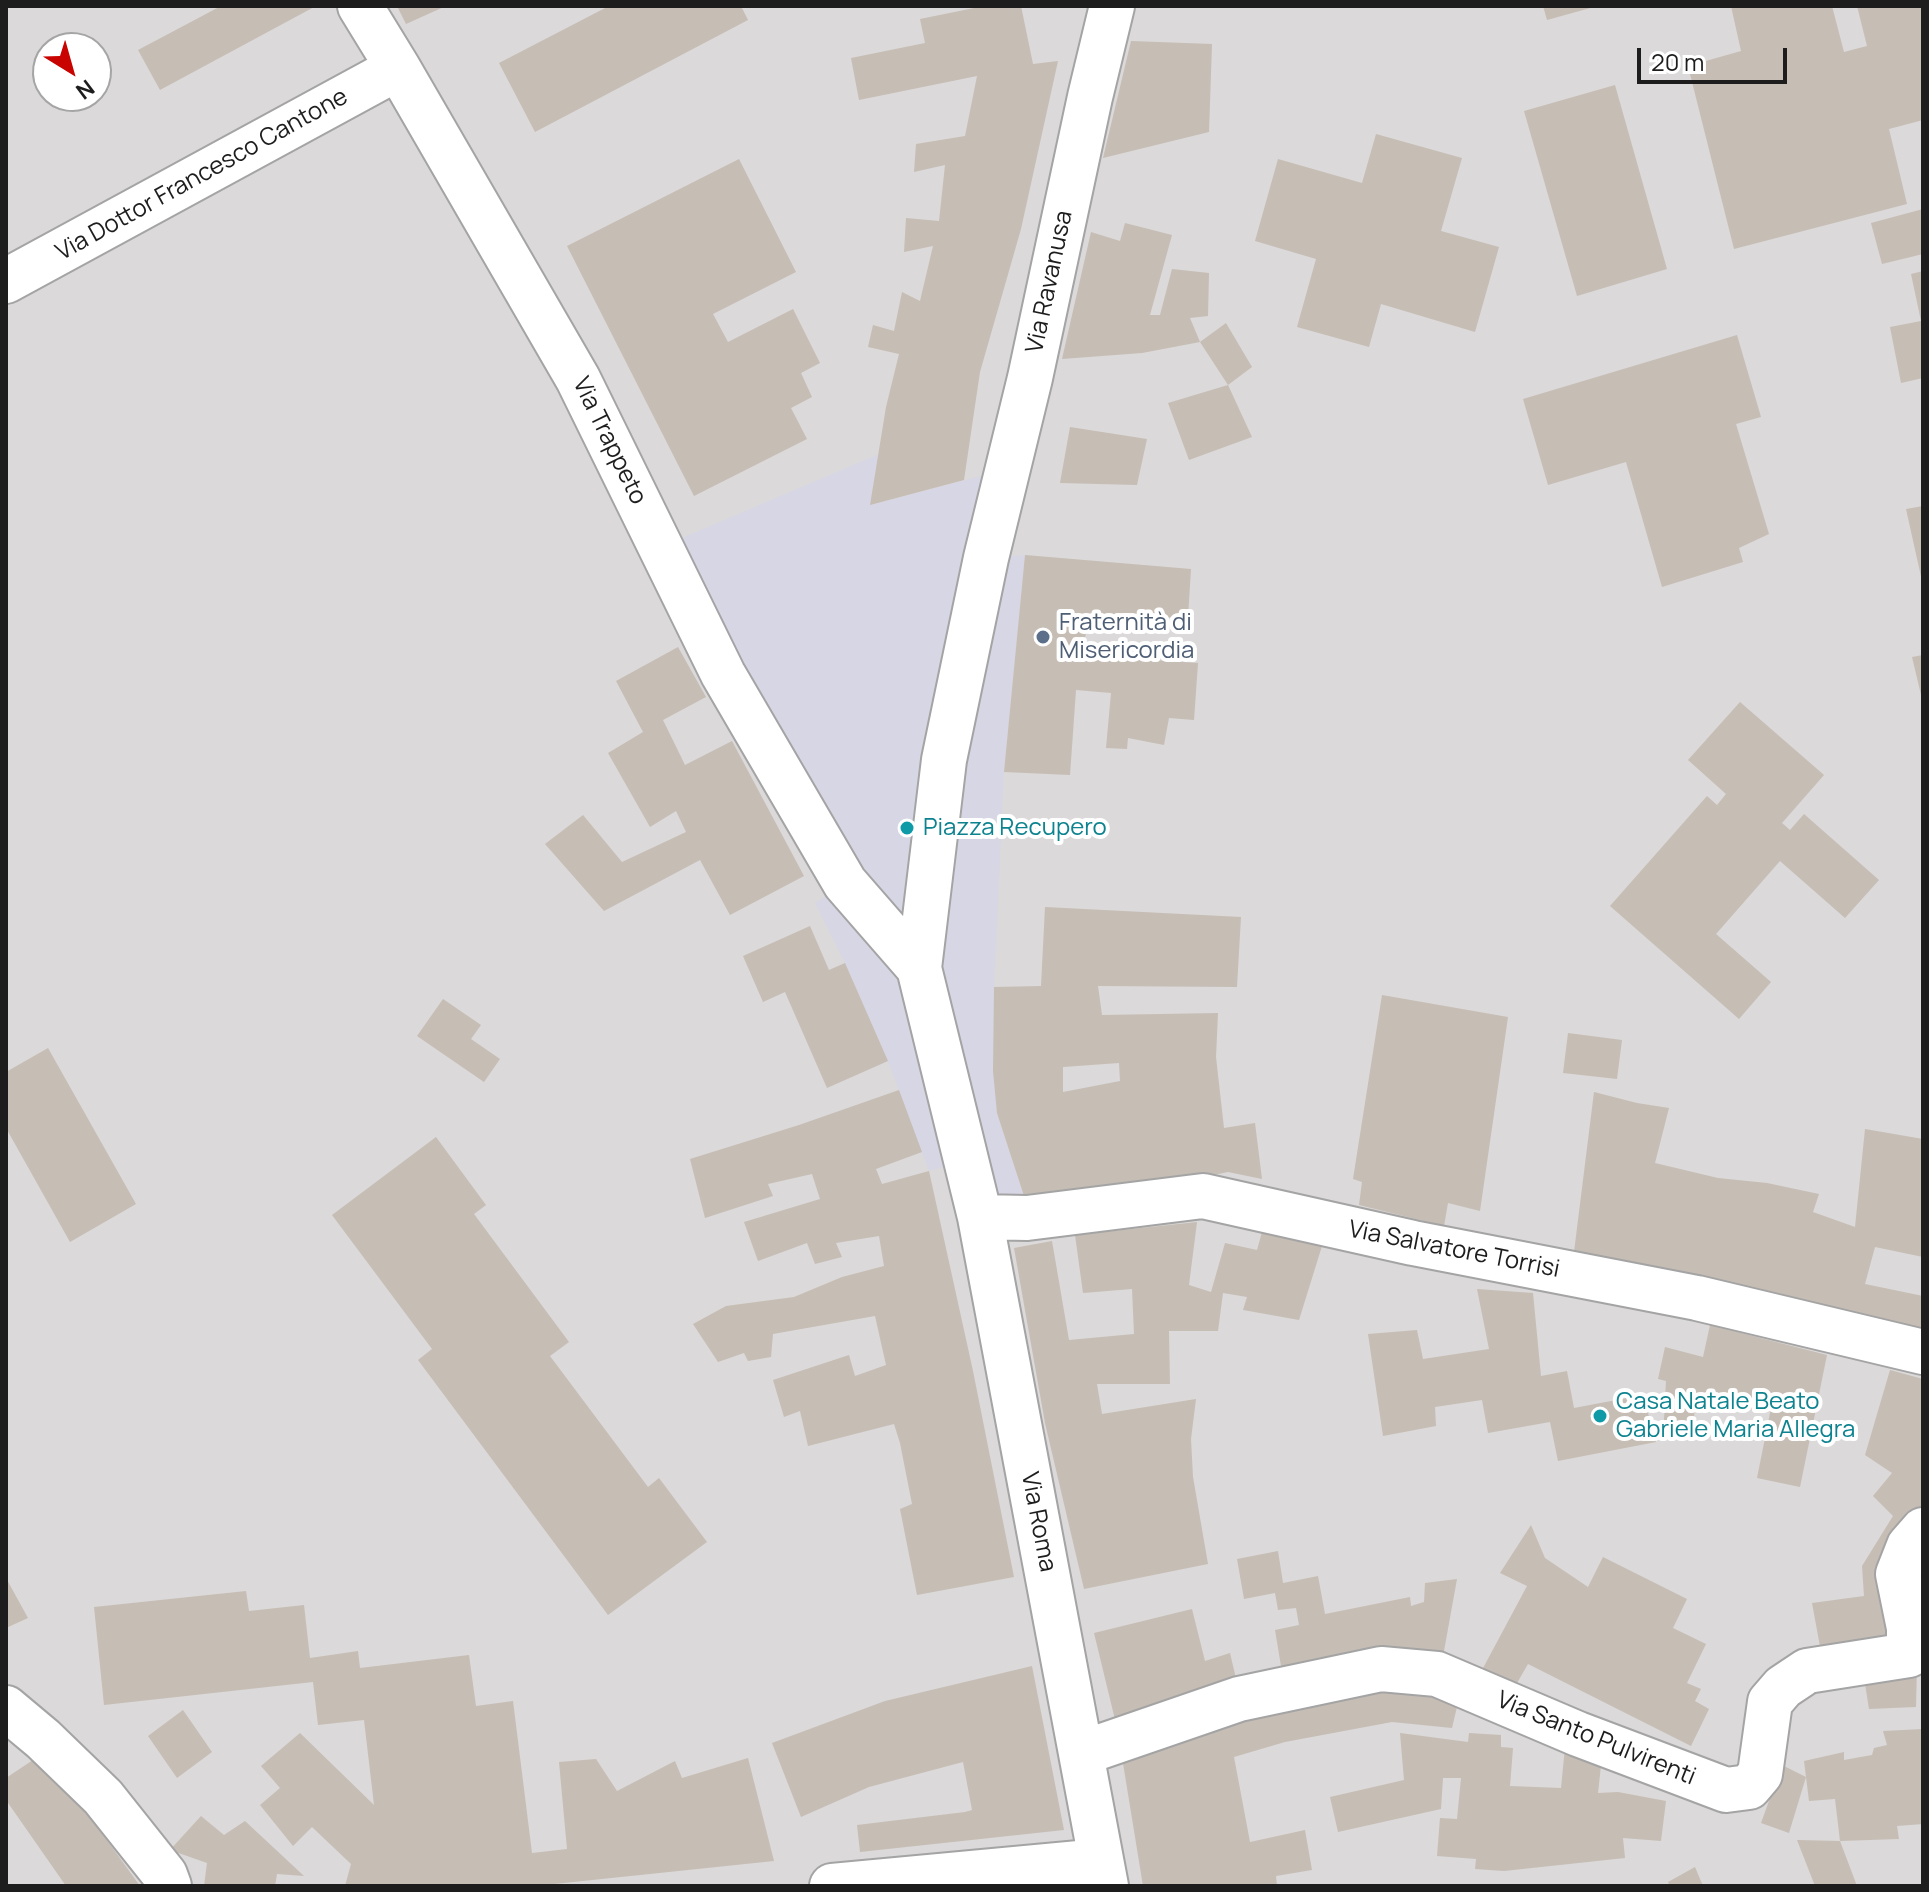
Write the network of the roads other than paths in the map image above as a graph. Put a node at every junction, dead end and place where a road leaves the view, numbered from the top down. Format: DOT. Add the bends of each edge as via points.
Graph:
graph roads {
  1 [pos="360,6"];
  2 [pos="1112,6"];
  3 [pos="398,68"];
  4 [pos="6,281"];
  5 [pos="919,968"];
  6 [pos="980,1217"];
  7 [pos="1923,1352"];
  8 [pos="1923,1530"];
  9 [pos="6,1708"];
  10 [pos="1082,1753"];
  11 [pos="1104,1874"];
  12 [pos="169,1886"];
  13 [pos="832,1886"];
  1 -- 3 [label="street, Via Trappeto"];
  2 -- 5 [label="street, Via Ravanusa" via="944,760"];
  3 -- 4 [label="street, Via Dottor Francesco Cantone"];
  3 -- 5 [label="street, Via Trappeto" via="578,379 723,674 845,883"];
  5 -- 6 [label="street, Via Roma"];
  6 -- 7 [label="street, Via Salvatore Torrisi" via="1027,1218 1203,1196 1697,1298"];
  6 -- 10 [label="street, Via Roma"];
  8 -- 10 [label="street, Via Santo Pulvirenti" via="1909,1546 1898,1574 1909,1655 1807,1671 1783,1687 1770,1702 1760,1774 1749,1787 1726,1790 1437,1674 1381,1669 1239,1699"];
  9 -- 12 [label="street" via="103,1797"];
  10 -- 11 [label="street, Via Roma"];
  11 -- 13 [label="street"];
}
